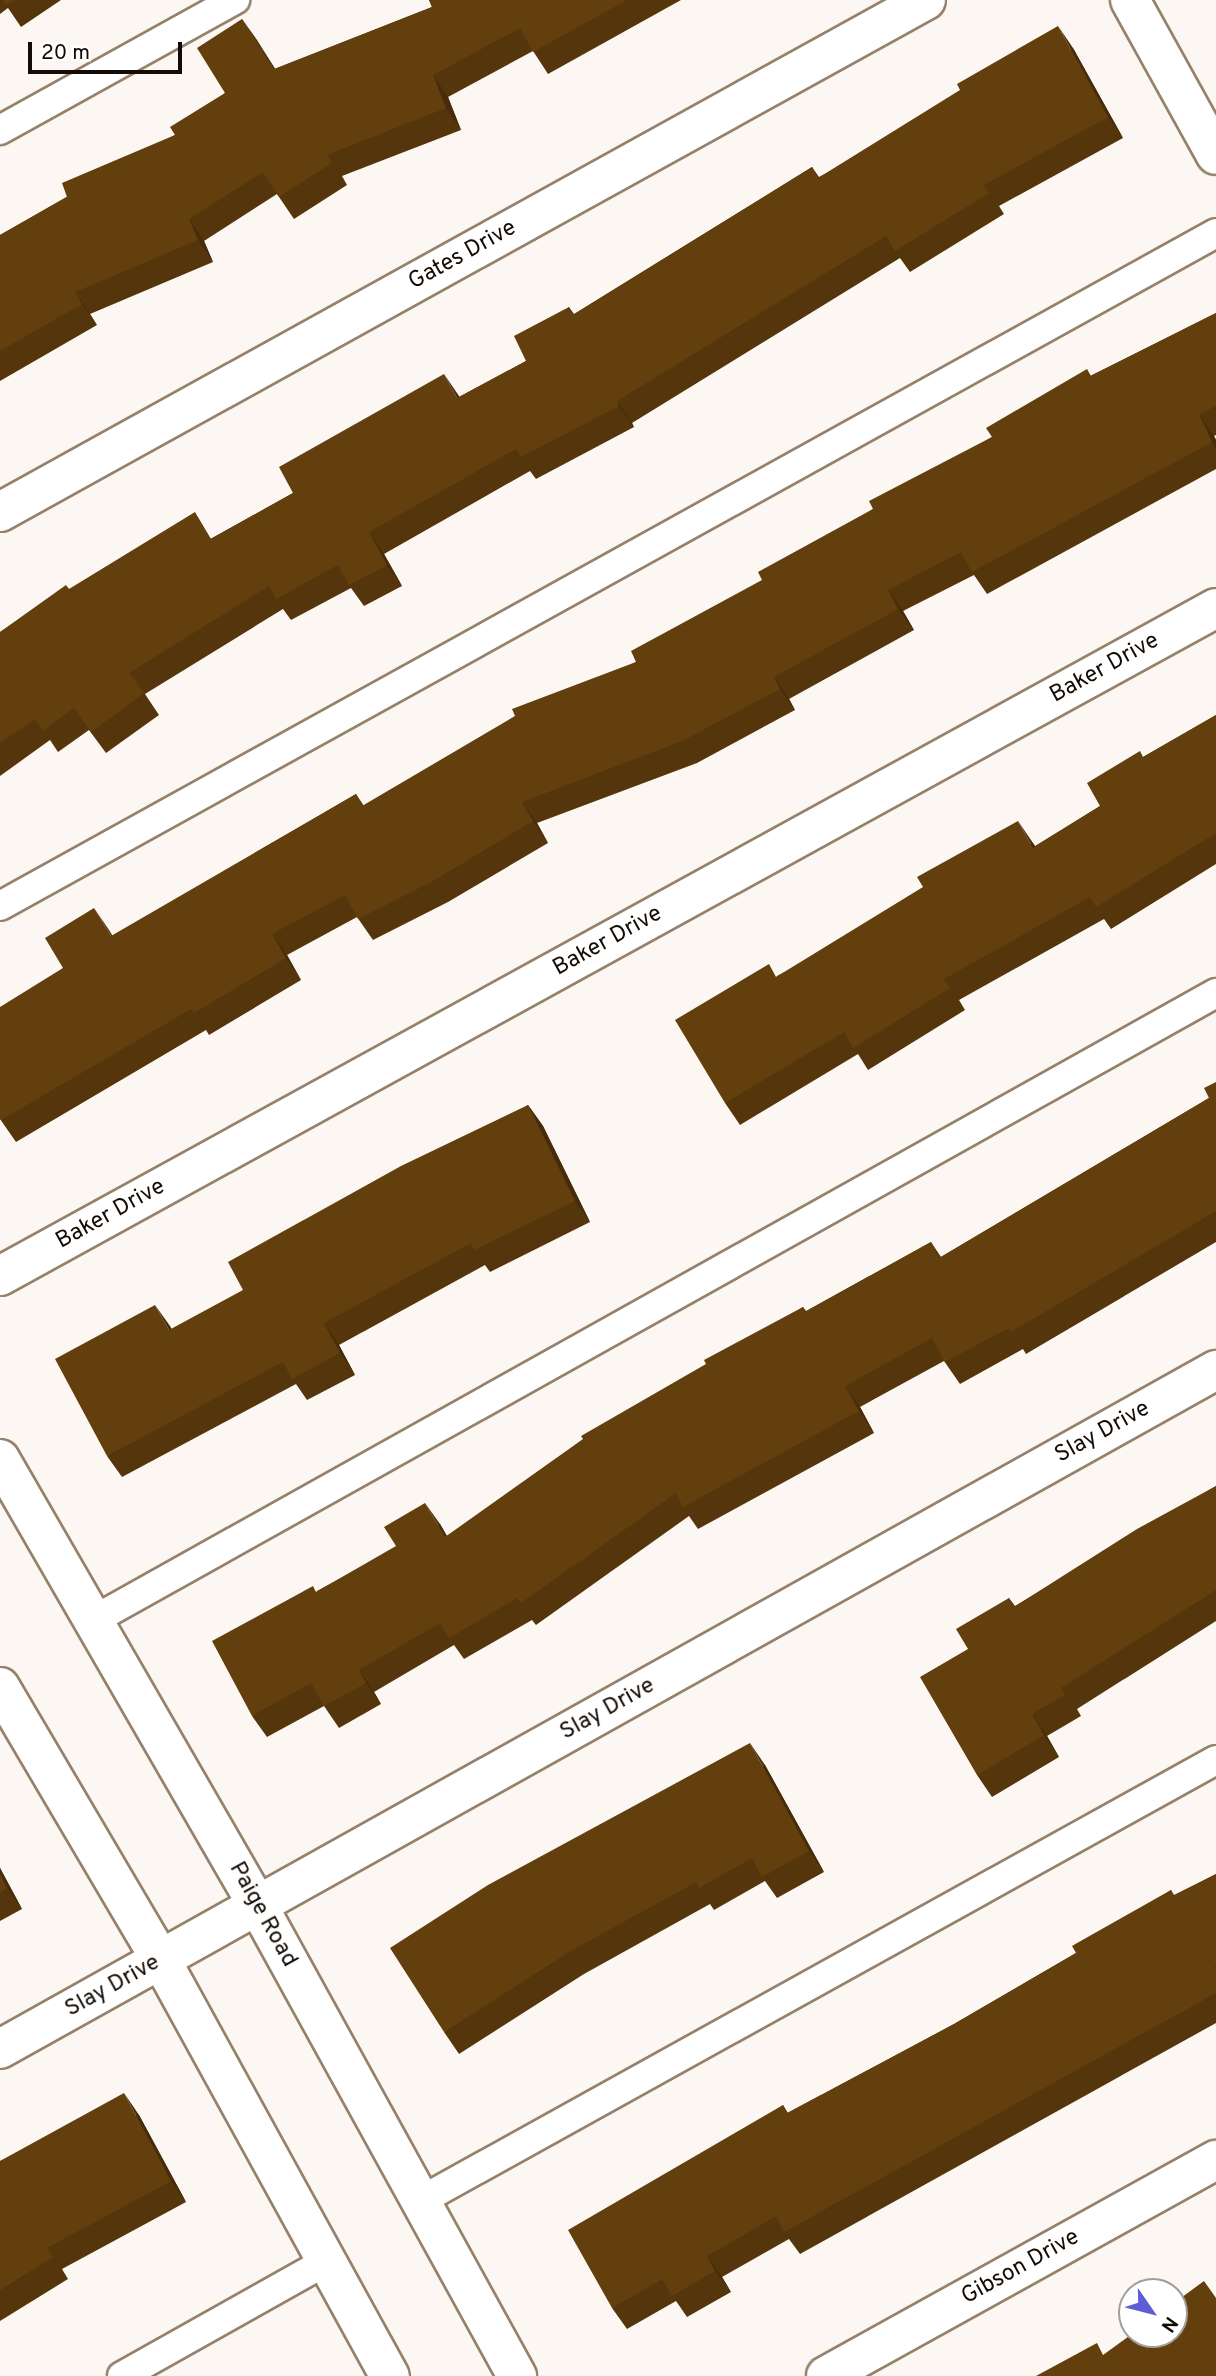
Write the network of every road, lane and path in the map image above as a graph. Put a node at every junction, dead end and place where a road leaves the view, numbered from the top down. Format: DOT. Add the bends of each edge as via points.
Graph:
graph roads {
  1 [pos="235,0"];
  2 [pos="926,0"];
  3 [pos="1130,0"];
  4 [pos="0,130"];
  5 [pos="1216,155"];
  6 [pos="1216,233"];
  7 [pos="0,512"];
  8 [pos="1216,608"];
  9 [pos="0,906"];
  10 [pos="1216,993"];
  11 [pos="0,1276"];
  12 [pos="1216,1370"];
  13 [pos="0,1459"];
  14 [pos="92,1621"];
  15 [pos="0,1687"];
  16 [pos="1216,1760"];
  17 [pos="258,1906"];
  18 [pos="161,1960"];
  19 [pos="0,2049"];
  20 [pos="1216,2160"];
  21 [pos="420,2201"];
  22 [pos="327,2261"];
  23 [pos="122,2376"];
  24 [pos="390,2376"];
  25 [pos="517,2376"];
  26 [pos="826,2376"];
  1 -- 4 [label="lane"];
  2 -- 7 [label="street, Gates Drive"];
  3 -- 5 [label="street"];
  6 -- 9 [label="lane"];
  8 -- 11 [label="street, Baker Drive"];
  10 -- 14 [label="lane"];
  12 -- 17 [label="street, Slay Drive"];
  13 -- 14 [label="street, Paige Road"];
  14 -- 17 [label="street, Paige Road"];
  15 -- 18 [label="street"];
  16 -- 21 [label="lane"];
  17 -- 18 [label="street, Slay Drive"];
  17 -- 21 [label="street, Paige Road"];
  18 -- 19 [label="street, Slay Drive"];
  18 -- 22 [label="street"];
  20 -- 26 [label="street, Gibson Drive"];
  21 -- 25 [label="street, Paige Road"];
  22 -- 23 [label="lane"];
  22 -- 24 [label="street"];
}
